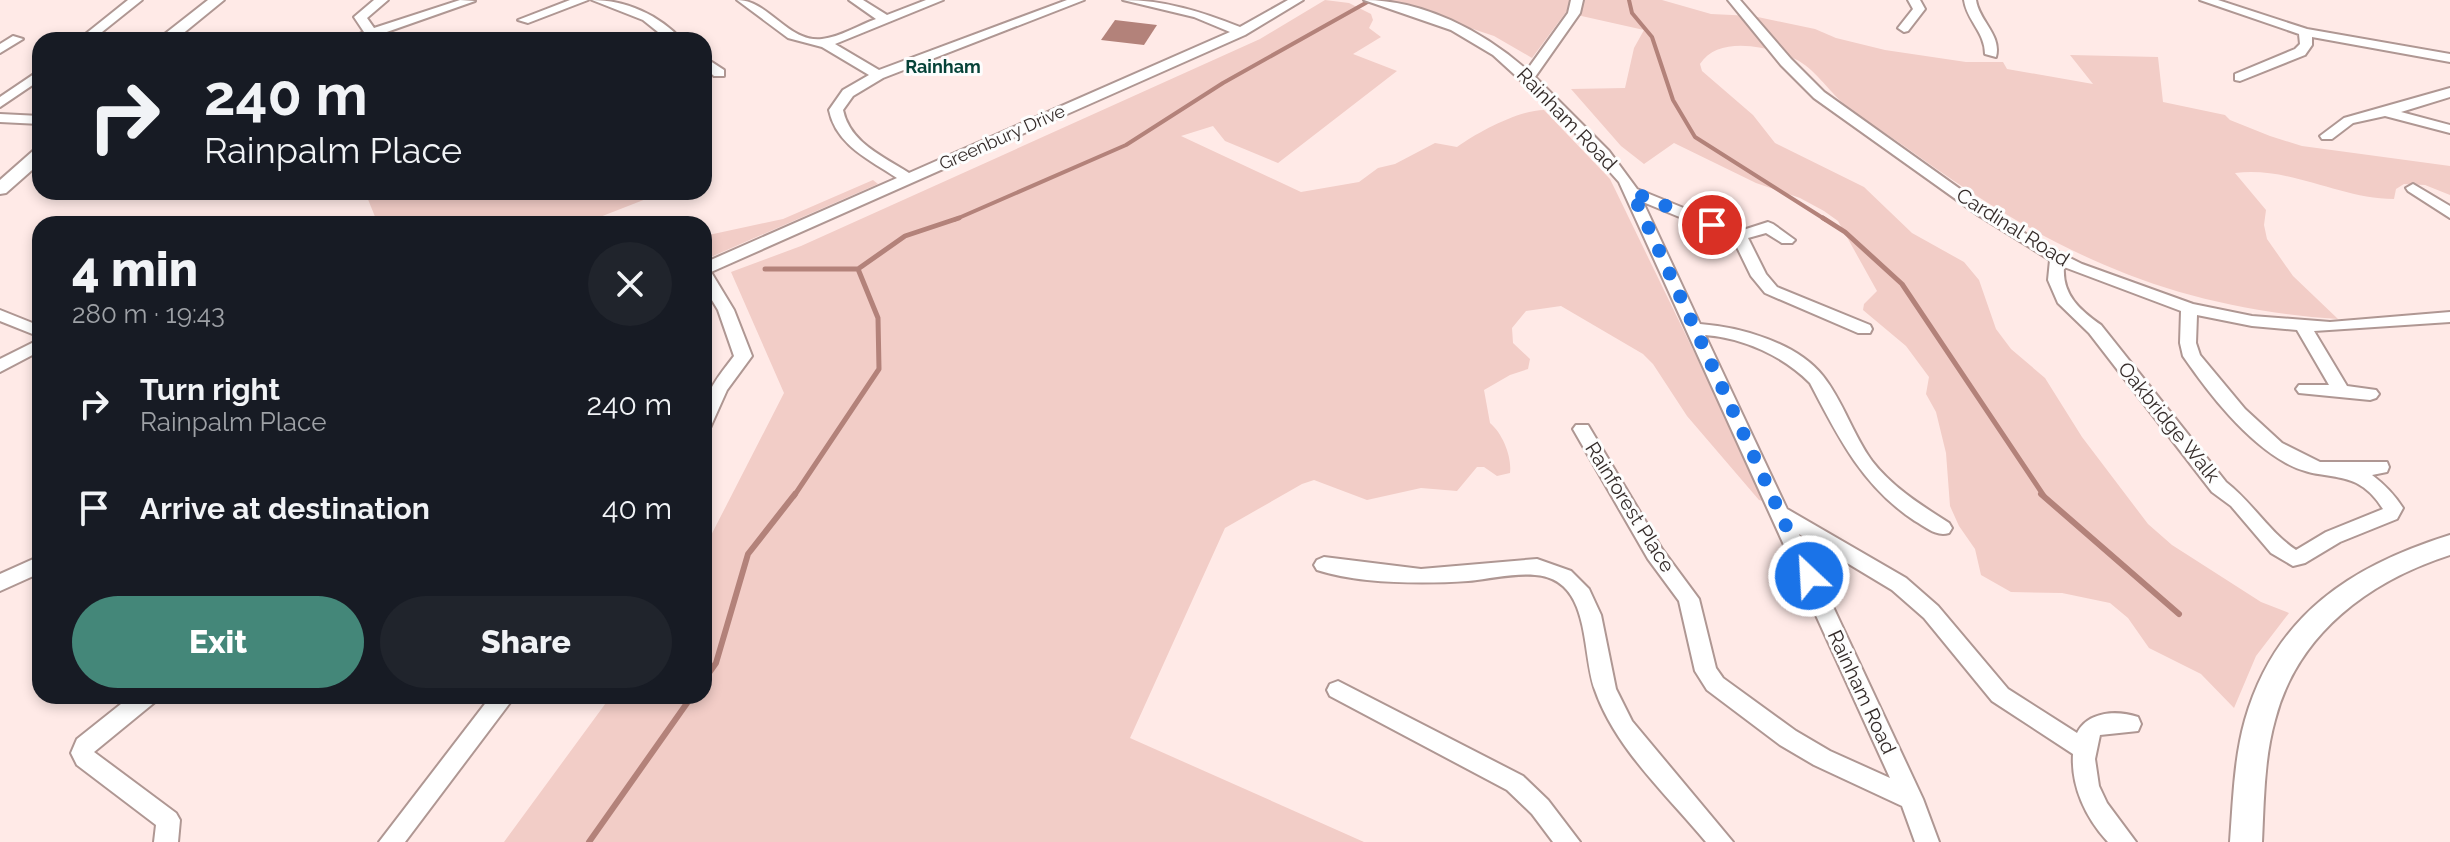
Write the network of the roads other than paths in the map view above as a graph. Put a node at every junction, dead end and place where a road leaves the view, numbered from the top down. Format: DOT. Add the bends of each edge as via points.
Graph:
graph roads {
  1 [pos="136,0"];
  2 [pos="217,0"];
  3 [pos="382,0"];
  4 [pos="582,0"];
  5 [pos="598,0"];
  6 [pos="743,0"];
  7 [pos="937,0"];
  8 [pos="1078,0"];
  9 [pos="1129,0"];
  10 [pos="1208,0"];
  11 [pos="1297,0"];
  12 [pos="1370,0"];
  13 [pos="1734,0"];
  14 [pos="1914,0"];
  15 [pos="1970,0"];
  16 [pos="2206,0"];
  17 [pos="469,1"];
  18 [pos="858,1"];
  19 [pos="1574,2"];
  20 [pos="1197,14"];
  21 [pos="524,20"];
  22 [pos="886,20"];
  23 [pos="1904,28"];
  24 [pos="94,32"];
  25 [pos="175,32"];
  26 [pos="370,32"];
  27 [pos="666,32"];
  28 [pos="1241,32"];
  29 [pos="2305,32"];
  30 [pos="17,39"];
  31 [pos="825,43"];
  32 [pos="0,49"];
  33 [pos="1991,54"];
  34 [pos="2450,58"];
  35 [pos="712,67"];
  36 [pos="719,73"];
  37 [pos="878,75"];
  38 [pos="1529,76"];
  39 [pos="2240,77"];
  40 [pos="32,80"];
  41 [pos="2450,92"];
  42 [pos="0,103"];
  43 [pos="2386,112"];
  44 [pos="0,118"];
  45 [pos="32,120"];
  46 [pos="2450,129"];
  47 [pos="2327,136"];
  48 [pos="32,165"];
  49 [pos="907,178"];
  50 [pos="2413,188"];
  51 [pos="0,189"];
  52 [pos="1632,192"];
  53 [pos="2450,213"];
  54 [pos="1739,236"];
  55 [pos="1787,240"];
  56 [pos="2058,258"];
  57 [pos="712,267"];
  58 [pos="712,285"];
  59 [pos="2189,308"];
  60 [pos="0,315"];
  61 [pos="2450,317"];
  62 [pos="2303,326"];
  63 [pos="32,329"];
  64 [pos="1696,329"];
  65 [pos="1864,329"];
  66 [pos="32,348"];
  67 [pos="0,366"];
  68 [pos="2305,389"];
  69 [pos="2342,392"];
  70 [pos="2370,394"];
  71 [pos="712,405"];
  72 [pos="1582,429"];
  73 [pos="2380,467"];
  74 [pos="2353,470"];
  75 [pos="1780,514"];
  76 [pos="1942,528"];
  77 [pos="2450,545"];
  78 [pos="1324,565"];
  79 [pos="32,573"];
  80 [pos="0,583"];
  81 [pos="1338,690"];
  82 [pos="137,704"];
  83 [pos="498,704"];
  84 [pos="2130,724"];
  85 [pos="2084,749"];
  86 [pos="1911,799"];
  87 [pos="166,842"];
  88 [pos="391,842"];
  89 [pos="1568,842"];
  90 [pos="1721,842"];
  91 [pos="1927,842"];
  92 [pos="2124,842"];
  93 [pos="2246,842"];
  1 -- 24 [label="street"];
  2 -- 25 [label="street"];
  3 -- 26 [label="street" via="360,17"];
  4 -- 21 [label="street"];
  5 -- 27 [label="street" via="647,17"];
  6 -- 31 [label="street" via="806,43"];
  7 -- 22 [label="street"];
  8 -- 37 [label="street"];
  9 -- 20 [label="street"];
  10 -- 20 [label="street"];
  11 -- 28 [label="street, Greenbury Drive"];
  12 -- 38 [label="street, Rainham Road" via="1461,28"];
  13 -- 56 [label="street, Cardinal Road" via="1819,95 1983,212"];
  14 -- 23 [label="street" via="1919,9"];
  15 -- 33 [label="street" via="1992,40"];
  16 -- 29 [label="street"];
  17 -- 26 [label="street"];
  18 -- 22 [label="street"];
  19 -- 38 [label="street"];
  20 -- 28 [label="street"];
  22 -- 31 [label="street"];
  28 -- 49 [label="street, Greenbury Drive"];
  29 -- 34 [label="street"];
  29 -- 39 [label="street" via="2306,45 2300,52"];
  30 -- 32 [label="street"];
  31 -- 37 [label="street"];
  35 -- 36 [label="street"];
  37 -- 49 [label="street" via="848,93 836,118 859,146"];
  38 -- 52 [label="street, Rainham Road"];
  40 -- 42 [label="street"];
  41 -- 43 [label="street"];
  43 -- 46 [label="street"];
  43 -- 47 [label="street" via="2348,119"];
  44 -- 45 [label="street"];
  48 -- 51 [label="street"];
  49 -- 57 [label="street, Greenbury Drive"];
  50 -- 53 [label="street"];
  52 -- 54 [label="street"];
  52 -- 64 [label="street, Rainham Road"];
  54 -- 55 [label="street" via="1768,227"];
  54 -- 65 [label="street" via="1771,290"];
  56 -- 59 [label="street, Cardinal Road"];
  56 -- 74 [label="street, Oakbridge Walk" via="2054,279 2070,311 2095,329 2219,487 2278,548 2298,558 2390,514 2389,500"];
  58 -- 71 [label="street" via="743,356"];
  59 -- 62 [label="street, Cardinal Road"];
  59 -- 74 [label="street" via="2192,356 2264,439 2295,461"];
  60 -- 63 [label="street"];
  61 -- 62 [label="street, Cardinal Road"];
  62 -- 69 [label="street"];
  64 -- 75 [label="street, Rainham Road"];
  64 -- 76 [label="street" via="1740,337 1807,369 1861,461 1904,504"];
  66 -- 67 [label="street"];
  68 -- 69 [label="street"];
  69 -- 70 [label="street"];
  72 -- 86 [label="street, Rainforest Place" via="1655,554 1689,599 1706,671 1715,684 1822,758"];
  73 -- 74 [label="street"];
  75 -- 85 [label="street" via="1899,584 1931,612 2000,695"];
  75 -- 86 [label="street, Rainham Road"];
  77 -- 93 [label="main road" via="2368,576 2307,629 2278,673 2260,716"];
  78 -- 90 [label="street" via="1421,577 1537,567 1564,576 1591,615 1605,689 1624,728"];
  79 -- 80 [label="street"];
  81 -- 89 [label="street" via="1515,783"];
  82 -- 87 [label="street" via="82,753 168,820"];
  83 -- 88 [label="street"];
  84 -- 85 [label="street" via="2096,726 2087,734"];
  85 -- 92 [label="street" via="2085,782 2092,800"];
  86 -- 91 [label="street, Rainham Road"];
}
